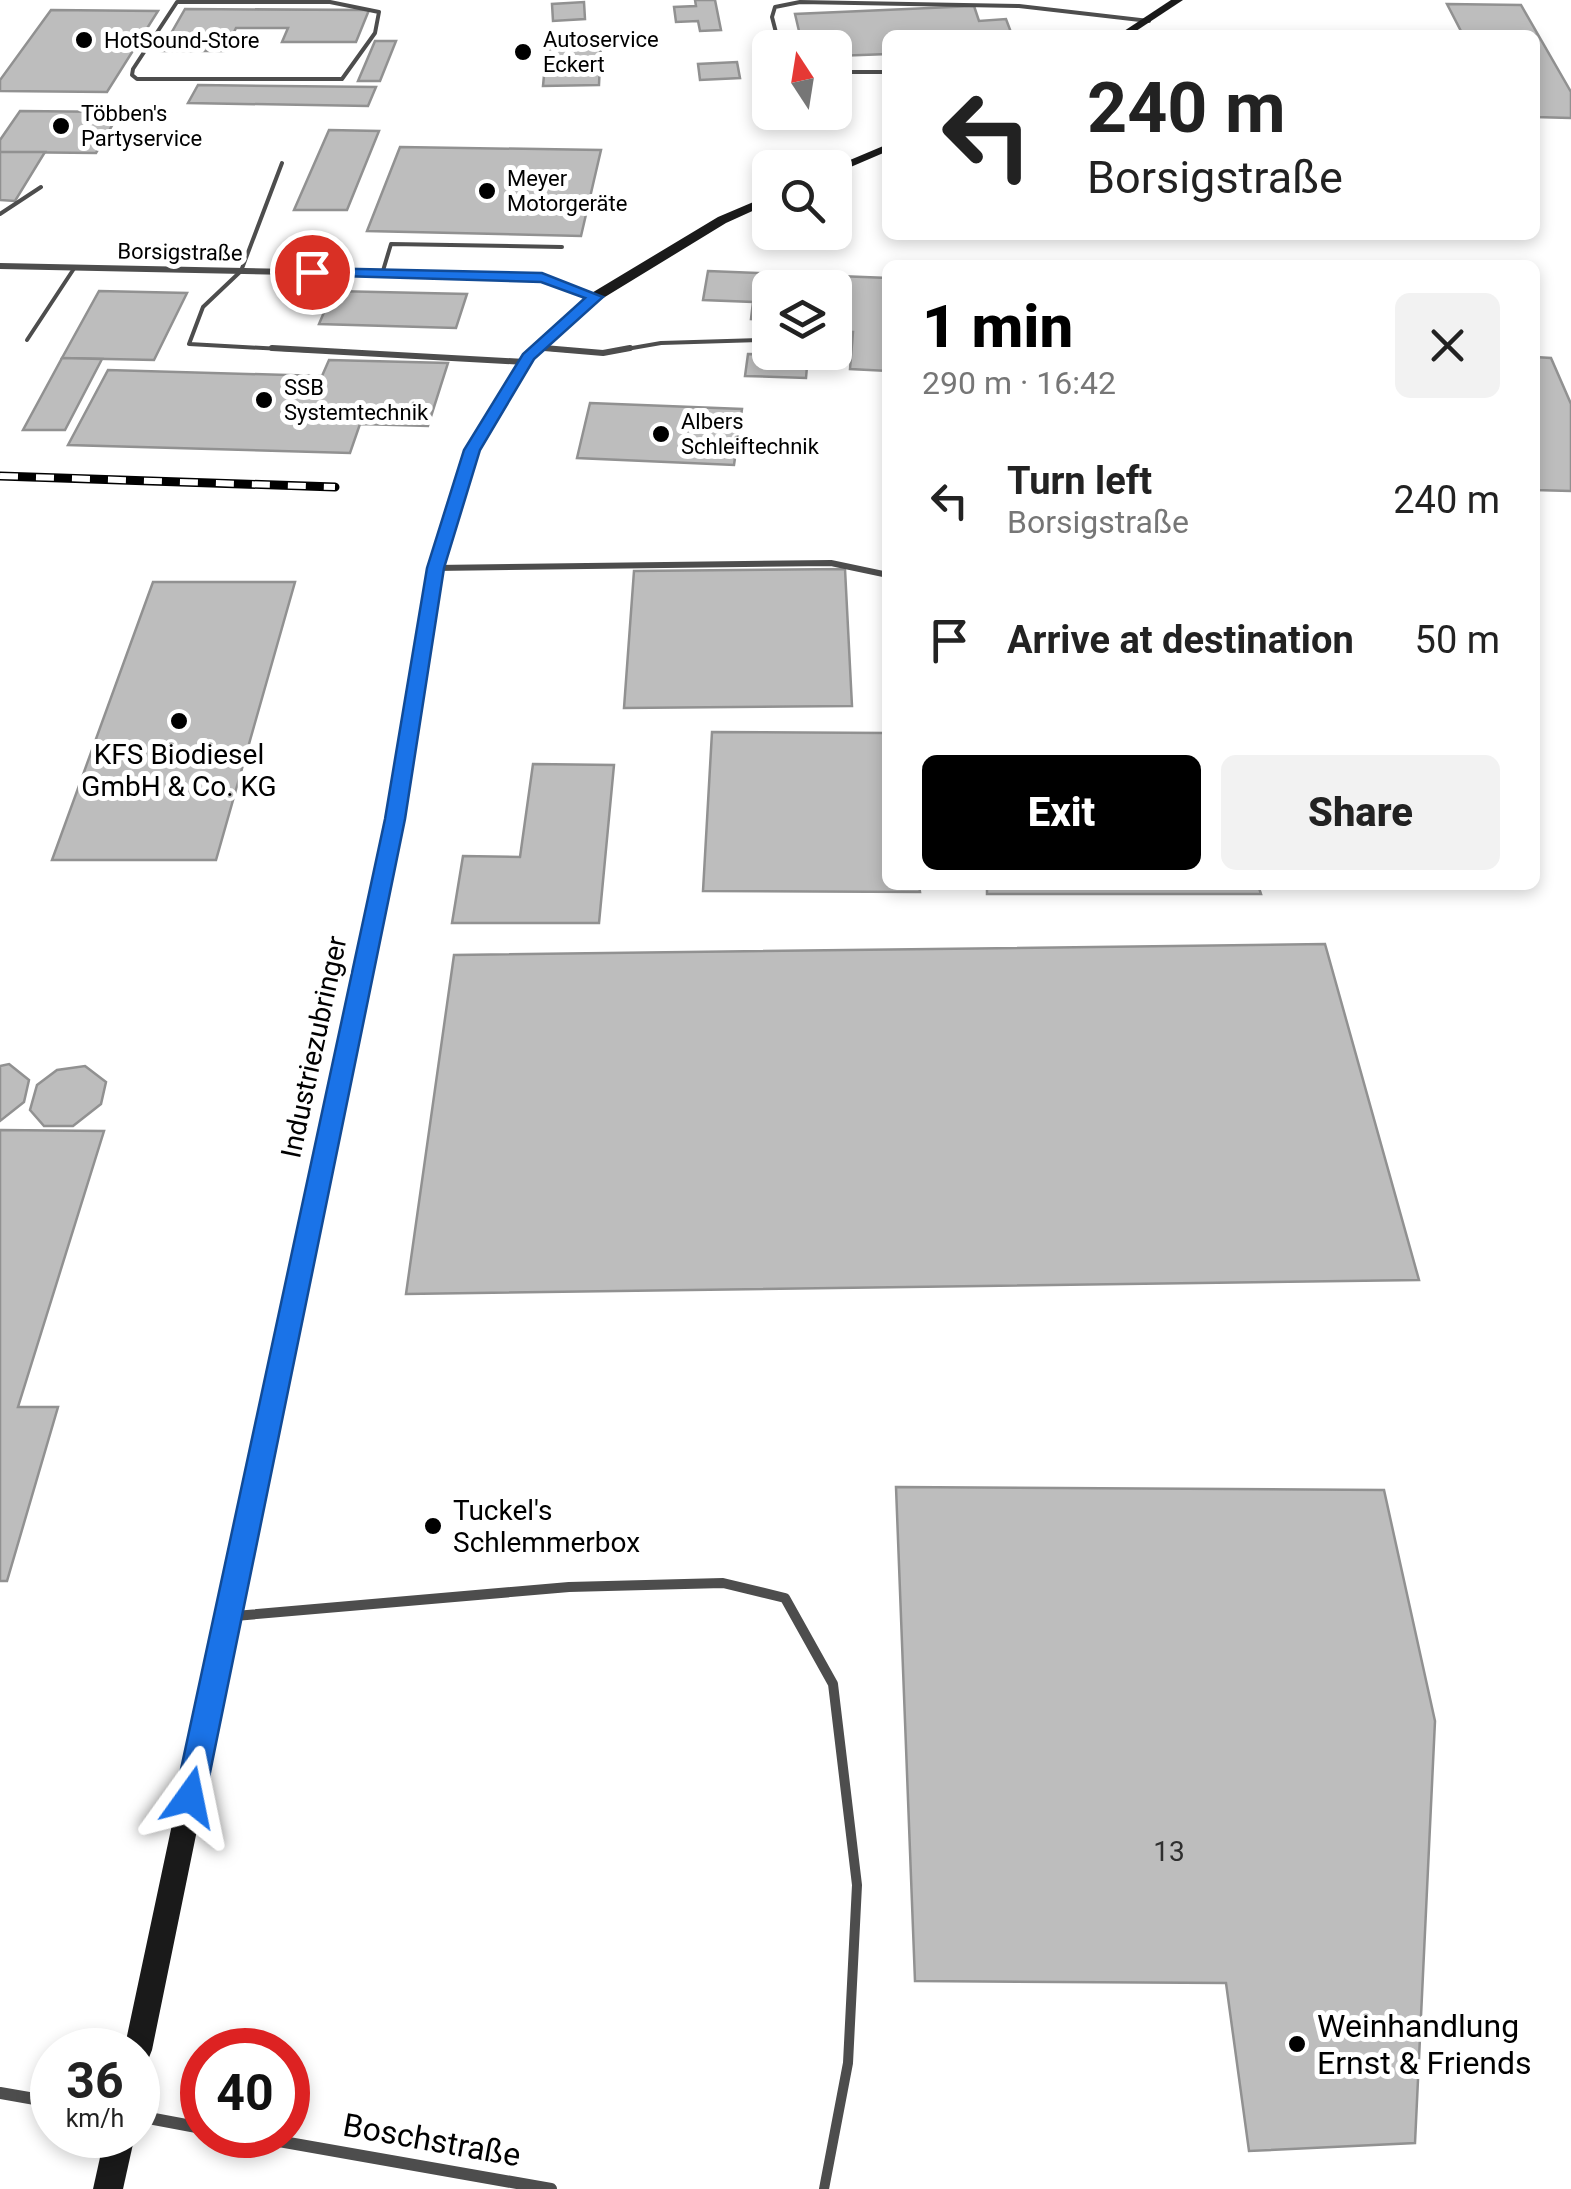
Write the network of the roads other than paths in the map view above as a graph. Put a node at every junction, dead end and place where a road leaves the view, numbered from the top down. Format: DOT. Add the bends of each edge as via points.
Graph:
graph roads {
  1 [pos="1178,0"];
  2 [pos="330,1"];
  3 [pos="1148,21"];
  4 [pos="776,30"];
  5 [pos="1133,30"];
  6 [pos="852,72"];
  7 [pos="882,72"];
  8 [pos="882,149"];
  9 [pos="282,162"];
  10 [pos="852,162"];
  11 [pos="41,187"];
  12 [pos="752,207"];
  13 [pos="0,214"];
  14 [pos="562,246"];
  15 [pos="0,266"];
  16 [pos="74,268"];
  17 [pos="241,271"];
  18 [pos="382,274"];
  19 [pos="595,297"];
  20 [pos="27,340"];
  21 [pos="752,340"];
  22 [pos="532,355"];
  23 [pos="436,568"];
  24 [pos="882,574"];
  25 [pos="228,1617"];
  26 [pos="143,2028"];
  27 [pos="0,2093"];
  28 [pos="30,2098"];
  29 [pos="310,2147"];
  30 [pos="115,2158"];
  31 [pos="108,2189"];
  32 [pos="550,2189"];
  33 [pos="824,2189"];
  1 -- 3 [label="street"];
  2 -- 2 [label="lane" via="379,12 375,34 342,79 132,75 177,2"];
  3 -- 4 [label="lane" via="988,2 786,3 772,16"];
  3 -- 5 [label="street"];
  6 -- 7 [label="lane"];
  8 -- 10 [label="street"];
  9 -- 17 [label="lane"];
  11 -- 13 [label="lane"];
  12 -- 19 [label="street, Industriezubringer"];
  14 -- 18 [label="lane" via="391,244"];
  15 -- 16 [label="street, Borsigstraße"];
  16 -- 17 [label="street, Borsigstraße"];
  16 -- 20 [label="lane"];
  17 -- 18 [label="street, Borsigstraße"];
  17 -- 22 [label="lane" via="204,307 189,344"];
  18 -- 19 [label="street, Borsigstraße" via="542,277"];
  19 -- 22 [label="street, Industriezubringer"];
  21 -- 22 [label="lane"];
  22 -- 23 [label="street, Industriezubringer" via="472,450"];
  23 -- 24 [label="lane" via="831,563"];
  23 -- 25 [label="street, Industriezubringer" via="395,819"];
  25 -- 26 [label="street, Industriezubringer"];
  25 -- 33 [label="lane" via="569,1587 723,1583 786,1598 833,1684 857,1885 848,2064"];
  27 -- 28 [label="street"];
  29 -- 32 [label="street, Boschstraße"];
  30 -- 31 [label="street"];
}
